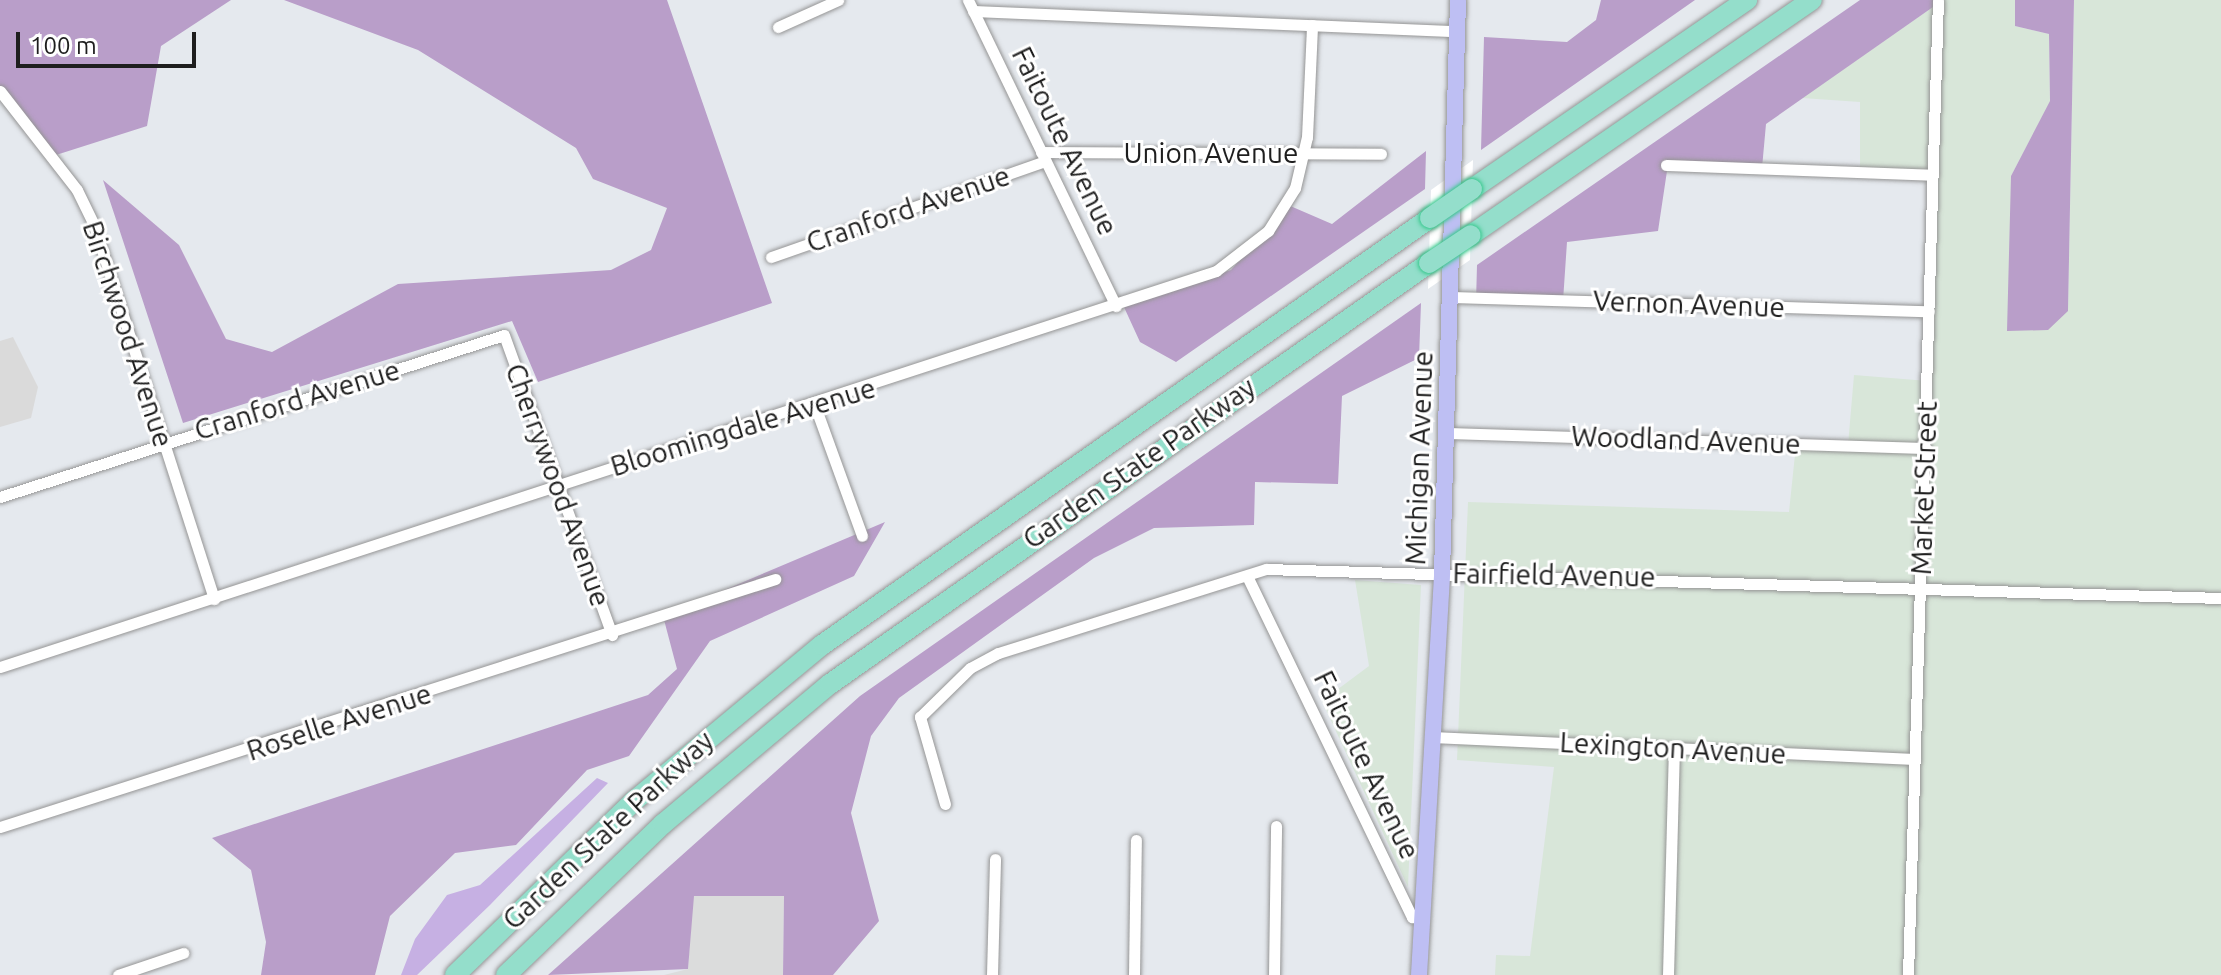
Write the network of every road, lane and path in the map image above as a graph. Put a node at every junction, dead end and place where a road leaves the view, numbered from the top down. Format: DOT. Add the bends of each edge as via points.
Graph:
graph roads {
  1 [pos="838,0"];
  2 [pos="1458,0"];
  3 [pos="1747,0"];
  4 [pos="1812,0"];
  5 [pos="1938,0"];
  6 [pos="970,6"];
  7 [pos="1312,25"];
  8 [pos="778,27"];
  9 [pos="1457,31"];
  10 [pos="0,91"];
  11 [pos="1304,153"];
  12 [pos="1381,154"];
  13 [pos="1043,156"];
  14 [pos="1666,165"];
  15 [pos="1933,175"];
  16 [pos="771,257"];
  17 [pos="1449,297"];
  18 [pos="1116,306"];
  19 [pos="1929,311"];
  20 [pos="504,335"];
  21 [pos="815,406"];
  22 [pos="1446,433"];
  23 [pos="164,442"];
  24 [pos="1926,448"];
  25 [pos="558,486"];
  26 [pos="0,497"];
  27 [pos="862,536"];
  28 [pos="1442,573"];
  29 [pos="1247,576"];
  30 [pos="775,579"];
  31 [pos="1921,584"];
  32 [pos="2221,598"];
  33 [pos="214,599"];
  34 [pos="612,635"];
  35 [pos="0,667"];
  36 [pos="1432,737"];
  37 [pos="1674,748"];
  38 [pos="1914,759"];
  39 [pos="945,804"];
  40 [pos="1276,826"];
  41 [pos="0,827"];
  42 [pos="1136,840"];
  43 [pos="995,859"];
  44 [pos="1420,917"];
  45 [pos="183,953"];
  46 [pos="118,975"];
  47 [pos="455,975"];
  48 [pos="506,975"];
  49 [pos="992,975"];
  50 [pos="1134,975"];
  51 [pos="1274,975"];
  52 [pos="1419,975"];
  53 [pos="1668,975"];
  54 [pos="1908,975"];
  1 -- 8 [label="street"];
  2 -- 9 [label="street, Michigan Avenue"];
  3 -- 47 [label="highway, Garden State Parkway, bridge" via="841,629 634,801"];
  4 -- 48 [label="highway, Garden State Parkway, bridge" via="830,684 663,824"];
  5 -- 15 [label="street, Market Street"];
  6 -- 7 [label="street"];
  6 -- 13 [label="street, Faitoute Avenue"];
  7 -- 9 [label="street"];
  7 -- 11 [label="street, Bloomingdale Avenue"];
  9 -- 17 [label="street, Michigan Avenue"];
  10 -- 23 [label="street, Birchwood Avenue" via="77,190 94,225"];
  11 -- 12 [label="street, Union Avenue"];
  11 -- 13 [label="street, Union Avenue"];
  11 -- 18 [label="street, Bloomingdale Avenue" via="1287,203 1244,254 1200,278"];
  13 -- 16 [label="street, Cranford Avenue"];
  13 -- 18 [label="street, Faitoute Avenue"];
  14 -- 15 [label="street"];
  15 -- 19 [label="street, Market Street"];
  17 -- 19 [label="street, Vernon Avenue"];
  17 -- 22 [label="street, Michigan Avenue"];
  18 -- 21 [label="street, Bloomingdale Avenue"];
  19 -- 24 [label="street, Market Street"];
  20 -- 23 [label="street, Cranford Avenue"];
  20 -- 25 [label="street, Cherrywood Avenue"];
  21 -- 25 [label="street, Bloomingdale Avenue"];
  21 -- 27 [label="street"];
  22 -- 24 [label="street, Woodland Avenue"];
  22 -- 28 [label="street, Michigan Avenue"];
  23 -- 26 [label="street, Cranford Avenue"];
  23 -- 33 [label="street, Birchwood Avenue"];
  24 -- 31 [label="street, Market Street"];
  25 -- 33 [label="street, Bloomingdale Avenue"];
  25 -- 34 [label="street, Cherrywood Avenue"];
  28 -- 29 [label="street, Fairfield Avenue" via="1279,568"];
  28 -- 31 [label="street, Fairfield Avenue"];
  28 -- 36 [label="street, Michigan Avenue"];
  29 -- 39 [label="street, Fairfield Avenue" via="998,653 970,668 920,717"];
  29 -- 44 [label="street, Faitoute Avenue" via="1412,917"];
  30 -- 34 [label="street, Roselle Avenue"];
  31 -- 32 [label="street, Fairfield Avenue"];
  31 -- 38 [label="street, Market Street"];
  33 -- 35 [label="street, Bloomingdale Avenue"];
  34 -- 41 [label="street, Roselle Avenue"];
  36 -- 37 [label="street, Lexington Avenue"];
  36 -- 44 [label="street, Michigan Avenue"];
  37 -- 38 [label="street, Lexington Avenue"];
  37 -- 53 [label="street"];
  38 -- 54 [label="street, Market Street"];
  40 -- 51 [label="street"];
  42 -- 50 [label="street"];
  43 -- 49 [label="street"];
  44 -- 52 [label="street"];
  45 -- 46 [label="street"];
}
